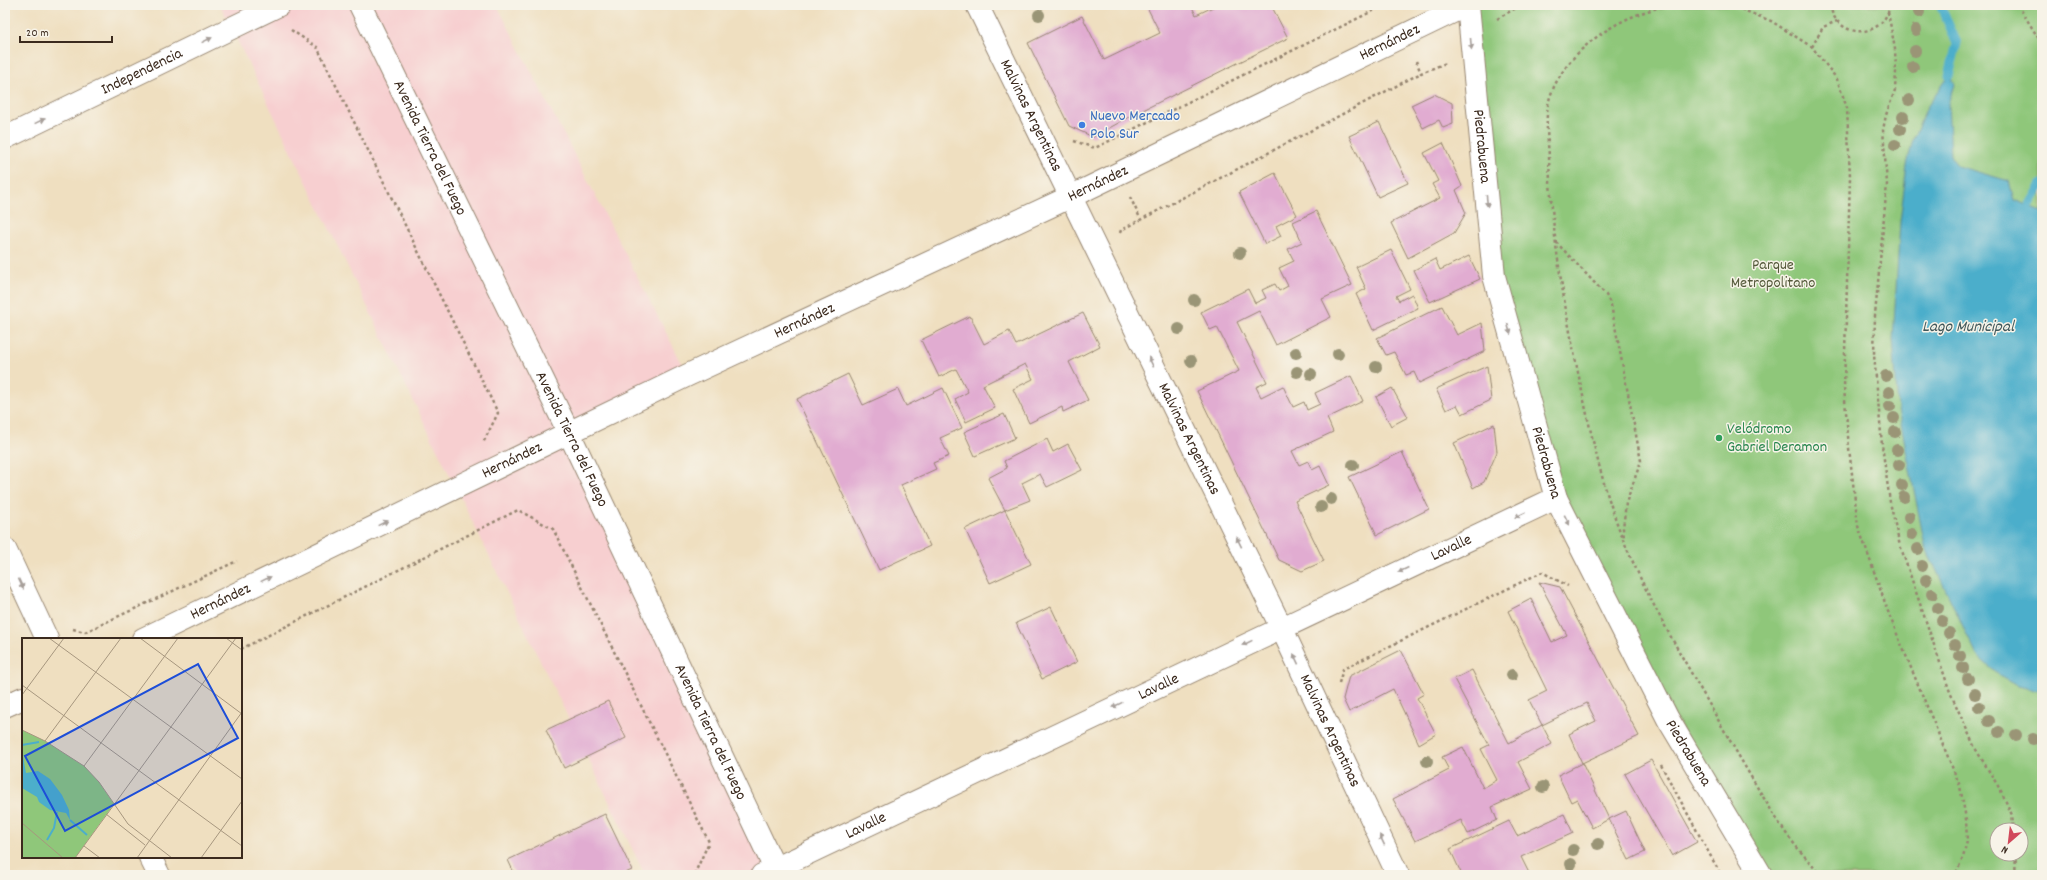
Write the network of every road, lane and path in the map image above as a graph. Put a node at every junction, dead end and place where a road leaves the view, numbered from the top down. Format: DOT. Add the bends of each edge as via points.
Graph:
graph roads {
  1 [pos="279,5"];
  2 [pos="360,5"];
  3 [pos="977,5"];
  4 [pos="1385,5"];
  5 [pos="1467,5"];
  6 [pos="1521,5"];
  7 [pos="1674,5"];
  8 [pos="1724,5"];
  9 [pos="1830,5"];
  10 [pos="1890,5"];
  11 [pos="2018,5"];
  12 [pos="1888,12"];
  13 [pos="1837,21"];
  14 [pos="1494,24"];
  15 [pos="285,26"];
  16 [pos="2042,44"];
  17 [pos="1812,47"];
  18 [pos="1421,73"];
  19 [pos="5,138"];
  20 [pos="1073,141"];
  21 [pos="1070,196"];
  22 [pos="1118,237"];
  23 [pos="1556,242"];
  24 [pos="568,434"];
  25 [pos="482,446"];
  26 [pos="1556,498"];
  27 [pos="1624,543"];
  28 [pos="5,549"];
  29 [pos="244,558"];
  30 [pos="1571,591"];
  31 [pos="1280,627"];
  32 [pos="70,628"];
  33 [pos="47,638"];
  34 [pos="145,638"];
  35 [pos="242,648"];
  36 [pos="1337,690"];
  37 [pos="22,698"];
  38 [pos="5,706"];
  39 [pos="1661,764"];
  40 [pos="2013,822"];
  41 [pos="150,858"];
  42 [pos="2016,862"];
  43 [pos="772,873"];
  44 [pos="159,875"];
  45 [pos="694,875"];
  46 [pos="1398,875"];
  47 [pos="1721,875"];
  48 [pos="1761,875"];
  49 [pos="1820,875"];
  50 [pos="1955,875"];
  51 [pos="2015,875"];
  19 -- 1 [label="street, Independencia, one-way"];
  2 -- 24 [label="street, Avenida Tierra del Fuego"];
  3 -- 21 [label="street, Malvinas Argentinas"];
  4 -- 20 [label="path" via="1095,148"];
  5 -- 21 [label="street, Hernández"];
  5 -- 26 [label="street, Piedrabuena, one-way" via="1494,276"];
  6 -- 14 [label="path" via="1497,18"];
  7 -- 23 [label="path" via="1636,14 1601,34 1578,55 1556,84 1550,98 1548,116 1550,188"];
  8 -- 17 [label="path" via="1771,21"];
  9 -- 13 [label="path"];
  10 -- 12 [label="path"];
  11 -- 16 [label="path"];
  12 -- 13 [label="path" via="1875,28 1866,31 1845,28"];
  12 -- 40 [label="path" via="1895,49 1896,72 1895,90 1883,130 1887,184 1875,315 1874,355 1890,502 1899,542 1950,692 1975,748 2001,791"];
  13 -- 17 [label="path" via="1823,27"];
  15 -- 25 [label="path" via="317,47 498,413"];
  17 -- 50 [label="path" via="1837,79 1848,108 1850,177 1844,388 1848,448 1858,526 1890,617 1960,786 1967,841"];
  18 -- 22 [label="path" via="1121,230"];
  21 -- 24 [label="street, Hernández"];
  31 -- 21 [label="street, Malvinas Argentinas, one-way"];
  23 -- 27 [label="path" via="1572,342 1595,455"];
  23 -- 27 [label="path" via="1606,295 1611,305 1641,461 1626,503"];
  34 -- 24 [label="street, Hernández, one-way"];
  24 -- 43 [label="street, Avenida Tierra del Fuego"];
  26 -- 31 [label="street, Lavalle, one-way"];
  26 -- 48 [label="street, Piedrabuena, one-way" via="1668,719"];
  27 -- 49 [label="path" via="1665,628 1754,782 1787,834"];
  28 -- 33 [label="street, one-way"];
  29 -- 32 [label="path" via="85,632"];
  30 -- 36 [label="path" via="1567,584 1542,572 1343,669"];
  31 -- 43 [label="street, Lavalle, one-way"];
  46 -- 31 [label="street, Malvinas Argentinas, one-way"];
  35 -- 45 [label="path" via="518,510 553,529 709,842"];
  37 -- 38 [label="street"];
  39 -- 47 [label="path"];
  41 -- 44 [label="street"];
  42 -- 51 [label="path"];
}
